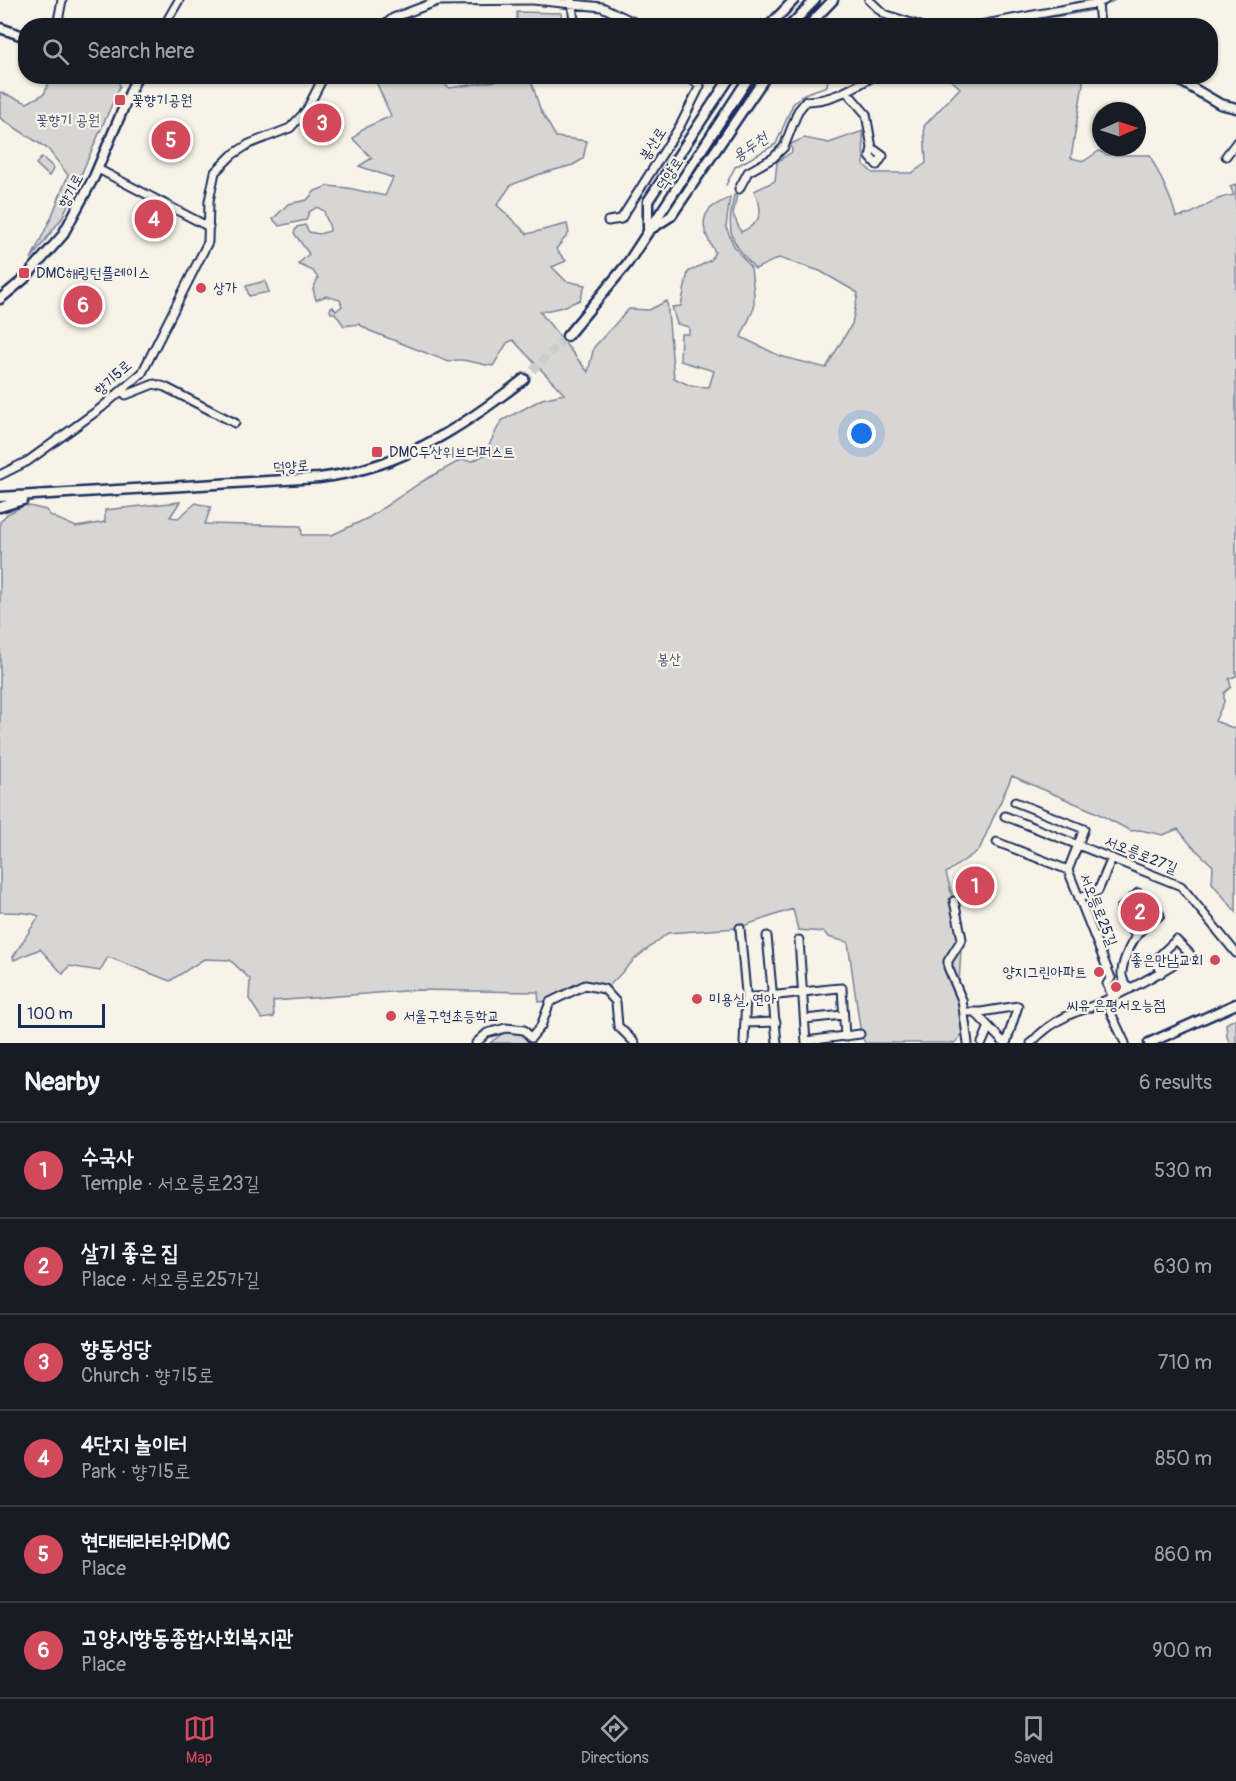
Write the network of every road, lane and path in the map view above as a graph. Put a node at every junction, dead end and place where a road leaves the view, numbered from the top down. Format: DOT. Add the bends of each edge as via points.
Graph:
graph roads {
  1 [pos="62,0"];
  2 [pos="179,0"];
  3 [pos="532,0"];
  4 [pos="794,0"];
  5 [pos="814,0"];
  6 [pos="832,0"];
  7 [pos="869,0"];
  8 [pos="508,1"];
  9 [pos="571,2"];
  10 [pos="1102,2"];
  11 [pos="59,18"];
  12 [pos="169,18"];
  13 [pos="393,18"];
  14 [pos="574,18"];
  15 [pos="625,18"];
  16 [pos="777,18"];
  17 [pos="797,18"];
  18 [pos="815,18"];
  19 [pos="896,18"];
  20 [pos="1017,18"];
  21 [pos="1099,18"];
  22 [pos="0,28"];
  23 [pos="18,34"];
  24 [pos="133,84"];
  25 [pos="320,84"];
  26 [pos="698,84"];
  27 [pos="722,84"];
  28 [pos="726,84"];
  29 [pos="745,84"];
  30 [pos="761,84"];
  31 [pos="765,84"];
  32 [pos="860,84"];
  33 [pos="1186,84"];
  34 [pos="723,89"];
  35 [pos="757,91"];
  36 [pos="847,92"];
  37 [pos="1236,108"];
  38 [pos="1236,143"];
  39 [pos="872,148"];
  40 [pos="1226,156"];
  41 [pos="98,169"];
  42 [pos="740,189"];
  43 [pos="608,221"];
  44 [pos="209,227"];
  45 [pos="648,231"];
  46 [pos="0,299"];
  47 [pos="567,336"];
  48 [pos="524,379"];
  49 [pos="124,392"];
  50 [pos="235,423"];
  51 [pos="0,475"];
  52 [pos="36,496"];
  53 [pos="0,497"];
  54 [pos="0,507"];
  55 [pos="1015,802"];
  56 [pos="1005,816"];
  57 [pos="997,842"];
  58 [pos="1078,845"];
  59 [pos="1112,858"];
  60 [pos="1068,870"];
  61 [pos="1079,898"];
  62 [pos="954,901"];
  63 [pos="740,928"];
  64 [pos="767,936"];
  65 [pos="1136,937"];
  66 [pos="799,940"];
  67 [pos="1236,952"];
  68 [pos="1161,973"];
  69 [pos="1130,989"];
  70 [pos="803,992"];
  71 [pos="773,996"];
  72 [pos="1112,996"];
  73 [pos="746,997"];
  74 [pos="1236,1004"];
  75 [pos="964,1012"];
  76 [pos="975,1012"];
  77 [pos="843,1015"];
  78 [pos="805,1018"];
  79 [pos="776,1022"];
  80 [pos="745,1023"];
  81 [pos="988,1029"];
  82 [pos="860,1034"];
  83 [pos="845,1037"];
  84 [pos="806,1042"];
  85 [pos="476,1043"];
  86 [pos="635,1043"];
  87 [pos="744,1043"];
  88 [pos="777,1043"];
  89 [pos="968,1043"];
  90 [pos="982,1043"];
  91 [pos="1005,1043"];
  92 [pos="1032,1043"];
  93 [pos="1125,1043"];
  94 [pos="1149,1043"];
  1 -- 11 [label="street"];
  2 -- 12 [label="street"];
  3 -- 8 [label="street"];
  3 -- 9 [label="street"];
  4 -- 16 [label="main road"];
  5 -- 17 [label="main road"];
  6 -- 18 [label="main road"];
  7 -- 19 [label="street" via="884,14"];
  8 -- 13 [label="street" via="438,1"];
  9 -- 14 [label="street"];
  9 -- 15 [label="street" via="602,7"];
  10 -- 20 [label="street"];
  10 -- 21 [label="street"];
  22 -- 23 [label="main road"];
  24 -- 41 [label="main road, 향기로"];
  25 -- 44 [label="street, 향기5로" via="306,111 290,128 249,144 232,154 215,172"];
  26 -- 43 [label="street, 봉산로" via="680,126 621,219"];
  27 -- 34 [label="main road"];
  28 -- 34 [label="main road"];
  29 -- 45 [label="main road, 덕양로"];
  30 -- 35 [label="main road"];
  31 -- 35 [label="main road"];
  32 -- 36 [label="street"];
  33 -- 37 [label="main road" via="1220,104"];
  34 -- 45 [label="main road" via="648,201"];
  35 -- 45 [label="main road" via="671,216"];
  36 -- 39 [label="street" via="866,114"];
  36 -- 42 [label="street" via="806,101 784,147 748,172"];
  38 -- 40 [label="street"];
  41 -- 44 [label="street"];
  41 -- 46 [label="main road, 향기로" via="62,236 24,279"];
  44 -- 49 [label="street, 향기5로" via="203,254 142,373"];
  45 -- 47 [label="main road, 덕양로" via="627,264"];
  48 -- 52 [label="main road, 덕양로" via="448,433 360,470 319,478"];
  49 -- 50 [label="street" via="154,384 165,387"];
  49 -- 51 [label="street, 향기5로" via="28,460"];
  52 -- 53 [label="main road, 덕양로"];
  52 -- 54 [label="main road, 덕양로"];
  55 -- 58 [label="street" via="1083,829"];
  56 -- 58 [label="street, 서오릉로27길"];
  57 -- 60 [label="street, 서오릉로25길"];
  58 -- 59 [label="street, 서오릉로27길"];
  58 -- 60 [label="street"];
  59 -- 61 [label="street" via="1098,891"];
  59 -- 67 [label="street, 서오릉로27길" via="1181,886"];
  60 -- 61 [label="street, 서오릉로25길"];
  61 -- 72 [label="street, 서오릉로25길" via="1111,978 1107,984"];
  62 -- 75 [label="street" via="962,939 948,967"];
  63 -- 73 [label="street"];
  64 -- 71 [label="street"];
  65 -- 65 [label="street" via="1160,915 1138,893 1121,908"];
  65 -- 69 [label="street" via="1121,974"];
  66 -- 70 [label="street"];
  68 -- 68 [label="street" via="1190,954 1176,940 1157,958"];
  68 -- 69 [label="street"];
  69 -- 72 [label="street"];
  70 -- 71 [label="street"];
  70 -- 77 [label="street" via="842,988"];
  70 -- 78 [label="street"];
  71 -- 73 [label="street"];
  71 -- 79 [label="street"];
  72 -- 92 [label="street" via="1068,1015"];
  72 -- 93 [label="street, 서오릉로25길" via="1109,1009"];
  73 -- 80 [label="street"];
  74 -- 94 [label="main road"];
  75 -- 76 [label="street"];
  75 -- 89 [label="street"];
  76 -- 81 [label="street"];
  76 -- 91 [label="street" via="1018,1006"];
  77 -- 78 [label="street"];
  77 -- 83 [label="street"];
  78 -- 84 [label="street"];
  79 -- 80 [label="street"];
  79 -- 88 [label="street"];
  80 -- 87 [label="street"];
  81 -- 90 [label="street"];
  81 -- 91 [label="street"];
  82 -- 83 [label="street"];
  83 -- 84 [label="street"];
  85 -- 86 [label="street" via="487,1033 506,1028 524,1030 531,1038 541,1026 550,1002 585,985 604,989 616,1002 618,1026"];
}
